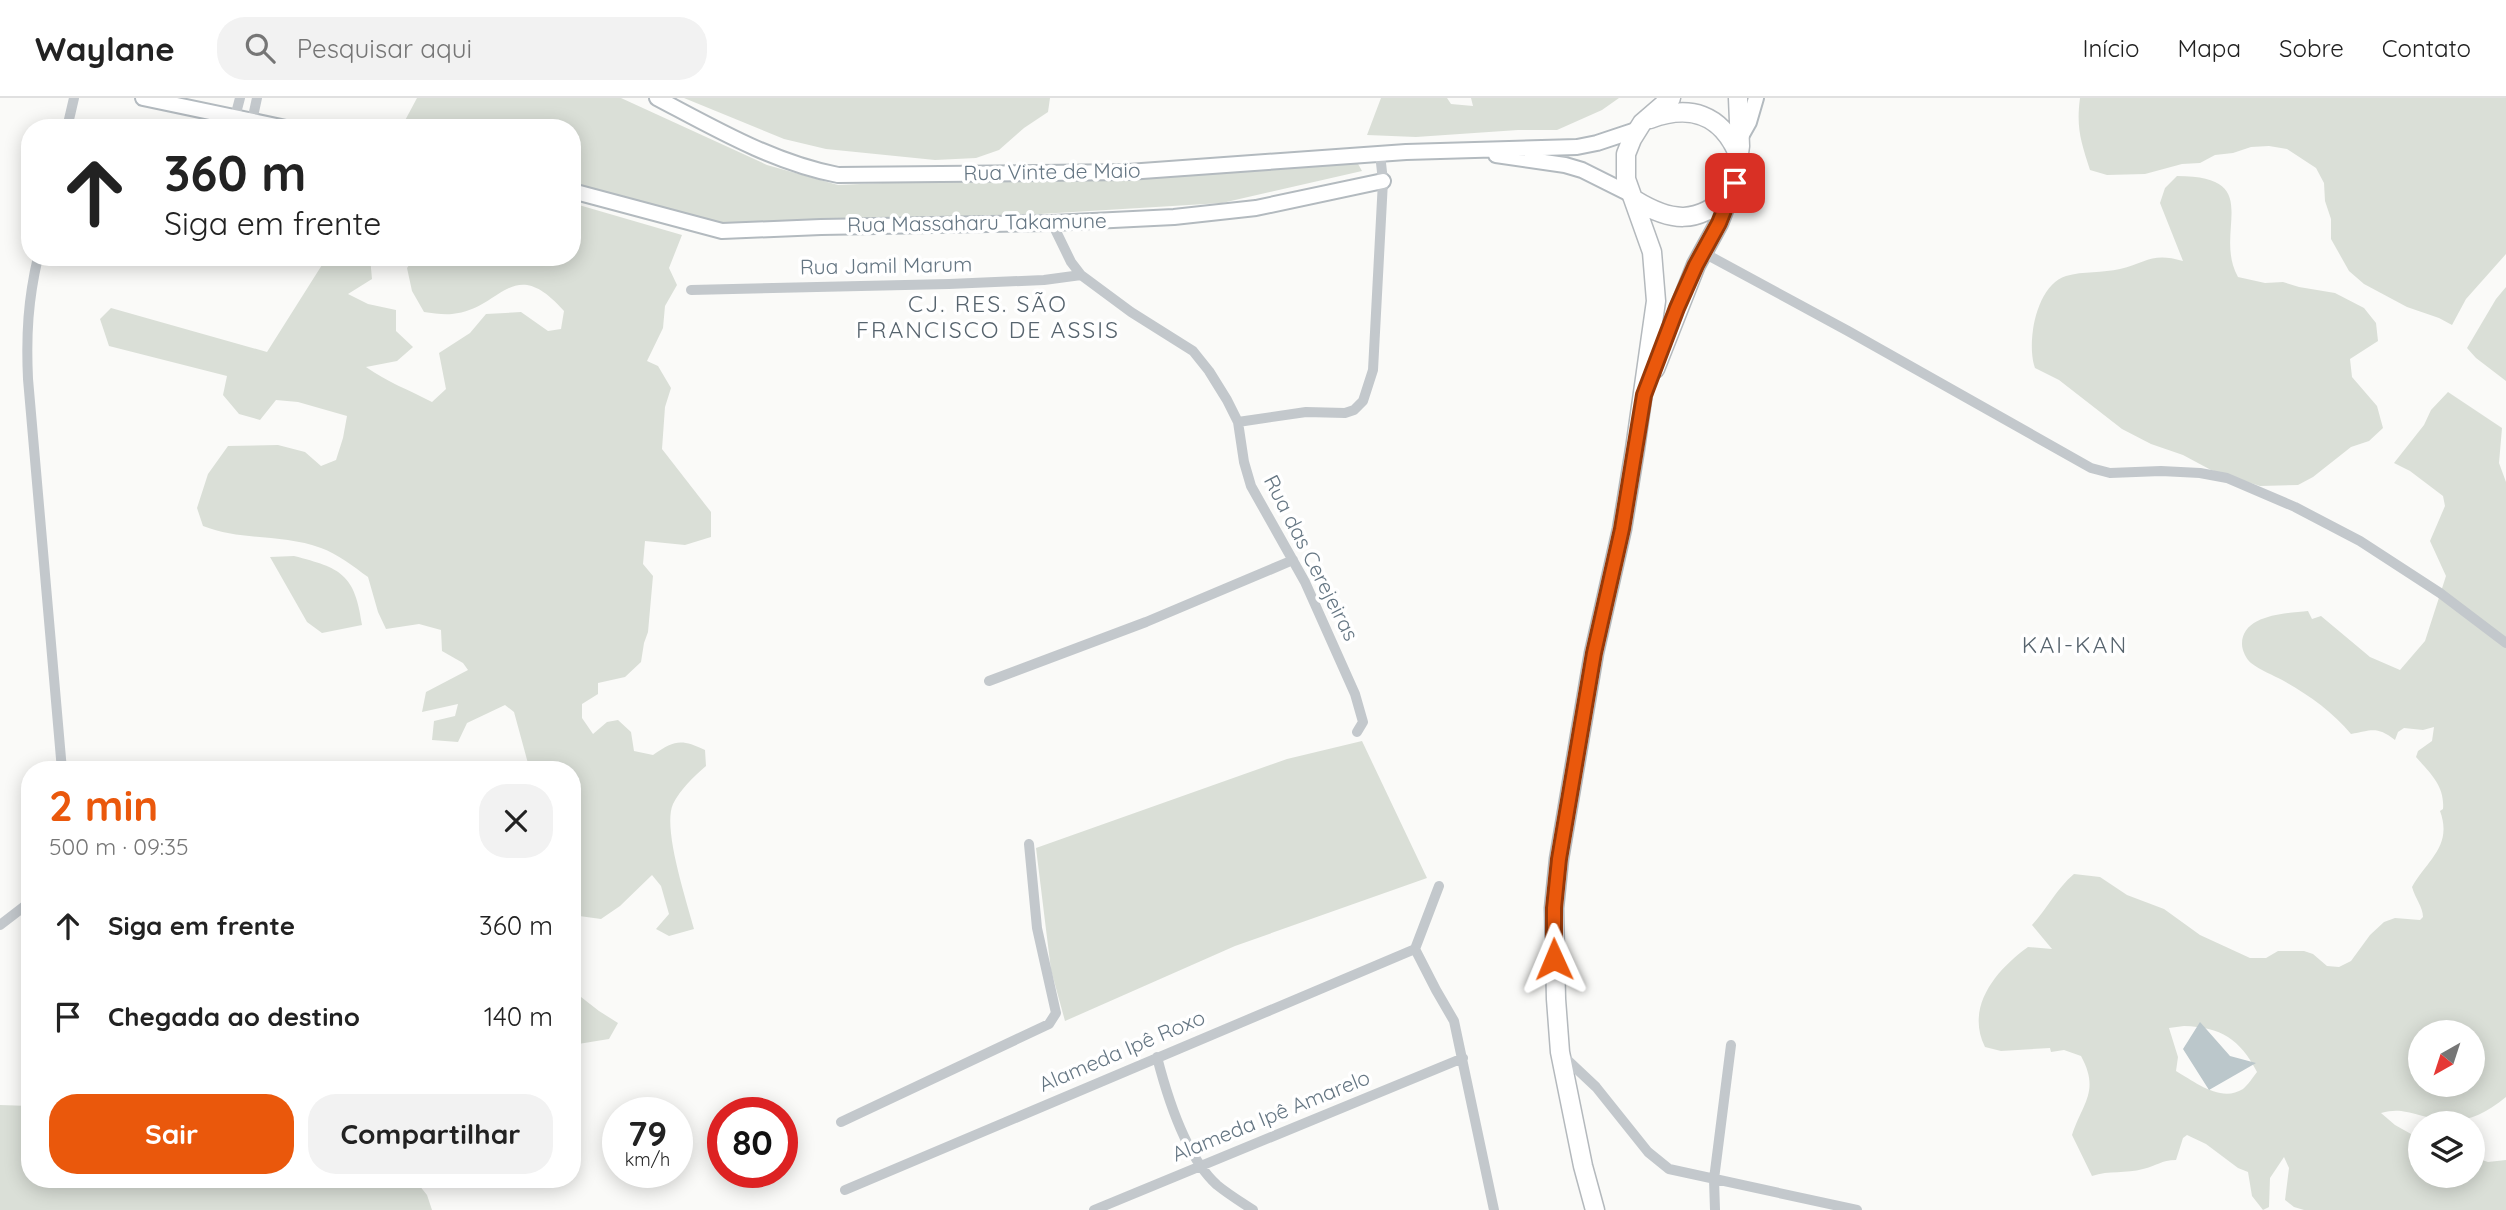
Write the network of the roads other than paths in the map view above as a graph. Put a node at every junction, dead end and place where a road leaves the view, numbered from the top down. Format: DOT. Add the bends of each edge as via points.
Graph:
graph roads {
  1 [pos="74,98"];
  2 [pos="144,98"];
  3 [pos="240,98"];
  4 [pos="257,98"];
  5 [pos="657,98"];
  6 [pos="1671,98"];
  7 [pos="1738,98"];
  8 [pos="1756,98"];
  9 [pos="235,117"];
  10 [pos="69,119"];
  11 [pos="243,119"];
  12 [pos="252,119"];
  13 [pos="1639,127"];
  14 [pos="1740,138"];
  15 [pos="1464,150"];
  16 [pos="1380,154"];
  17 [pos="1739,158"];
  18 [pos="1383,181"];
  19 [pos="1732,191"];
  20 [pos="581,193"];
  21 [pos="1633,197"];
  22 [pos="1052,223"];
  23 [pos="1704,253"];
  24 [pos="36,266"];
  25 [pos="1081,275"];
  26 [pos="691,290"];
  27 [pos="1644,395"];
  28 [pos="1238,422"];
  29 [pos="1293,560"];
  30 [pos="2506,643"];
  31 [pos="989,681"];
  32 [pos="1357,732"];
  33 [pos="61,761"];
  34 [pos="1029,844"];
  35 [pos="1439,886"];
  36 [pos="21,909"];
  37 [pos="0,925"];
  38 [pos="1415,948"];
  39 [pos="1731,1045"];
  40 [pos="1560,1052"];
  41 [pos="1157,1057"];
  42 [pos="1463,1058"];
  43 [pos="841,1122"];
  44 [pos="1201,1165"];
  45 [pos="1714,1179"];
  46 [pos="845,1190"];
  47 [pos="1094,1210"];
  48 [pos="1253,1210"];
  49 [pos="1494,1210"];
  50 [pos="1595,1210"];
  51 [pos="1715,1210"];
  52 [pos="1857,1210"];
  1 -- 10 [label="street"];
  2 -- 9 [label="main road"];
  3 -- 9 [label="street"];
  4 -- 12 [label="street"];
  5 -- 16 [label="main road, Rua Vinte de Maio" via="784,160 838,175 1128,172"];
  6 -- 13 [label="highway"];
  7 -- 14 [label="highway"];
  8 -- 14 [label="main road"];
  9 -- 11 [label="main road"];
  13 -- 15 [label="main road, Rua Vinte de Maio" via="1577,147"];
  13 -- 17 [label="highway" via="1675,112 1706,116 1729,137"];
  13 -- 21 [label="highway" via="1625,161"];
  14 -- 17 [label="highway"];
  15 -- 16 [label="main road, Rua Vinte de Maio"];
  15 -- 21 [label="main road, Rua Vinte de Maio" via="1565,165"];
  16 -- 18 [label="street"];
  17 -- 19 [label="highway"];
  18 -- 22 [label="main road, Rua Massaharu Takamune" via="1234,211"];
  18 -- 28 [label="street" via="1373,370 1363,401 1345,413 1306,412"];
  19 -- 21 [label="highway" via="1712,209 1682,218 1655,211"];
  19 -- 23 [label="highway"];
  20 -- 22 [label="main road, Rua Massaharu Takamune" via="722,231"];
  21 -- 27 [label="highway" via="1652,252 1655,277"];
  22 -- 25 [label="street, Rua das Cerejeiras"];
  23 -- 27 [label="highway"];
  23 -- 30 [label="street" via="2091,468 2110,473 2161,471 2227,478 2295,507 2360,541"];
  24 -- 33 [label="street" via="26,344"];
  25 -- 26 [label="street, Rua Jamil Marum" via="949,284"];
  25 -- 28 [label="street, Rua das Cerejeiras" via="1193,351"];
  27 -- 40 [label="highway" via="1559,859 1554,939"];
  28 -- 29 [label="street, Rua das Cerejeiras" via="1251,485"];
  29 -- 31 [label="street"];
  29 -- 32 [label="street, Rua das Cerejeiras" via="1355,694 1363,722"];
  34 -- 43 [label="street" via="1037,928 1054,1019"];
  35 -- 38 [label="street"];
  36 -- 37 [label="street"];
  38 -- 41 [label="street, Alameda Ipê Roxo"];
  38 -- 42 [label="street" via="1454,1021"];
  39 -- 45 [label="street"];
  40 -- 45 [label="street" via="1596,1087 1659,1163"];
  40 -- 50 [label="highway"];
  41 -- 44 [label="street" via="1167,1096"];
  41 -- 46 [label="street, Alameda Ipê Roxo"];
  42 -- 44 [label="street, Alameda Ipê Amarelo"];
  42 -- 49 [label="street"];
  44 -- 47 [label="street, Alameda Ipê Amarelo"];
  44 -- 48 [label="street" via="1215,1183"];
  45 -- 51 [label="street"];
  45 -- 52 [label="street"];
}
